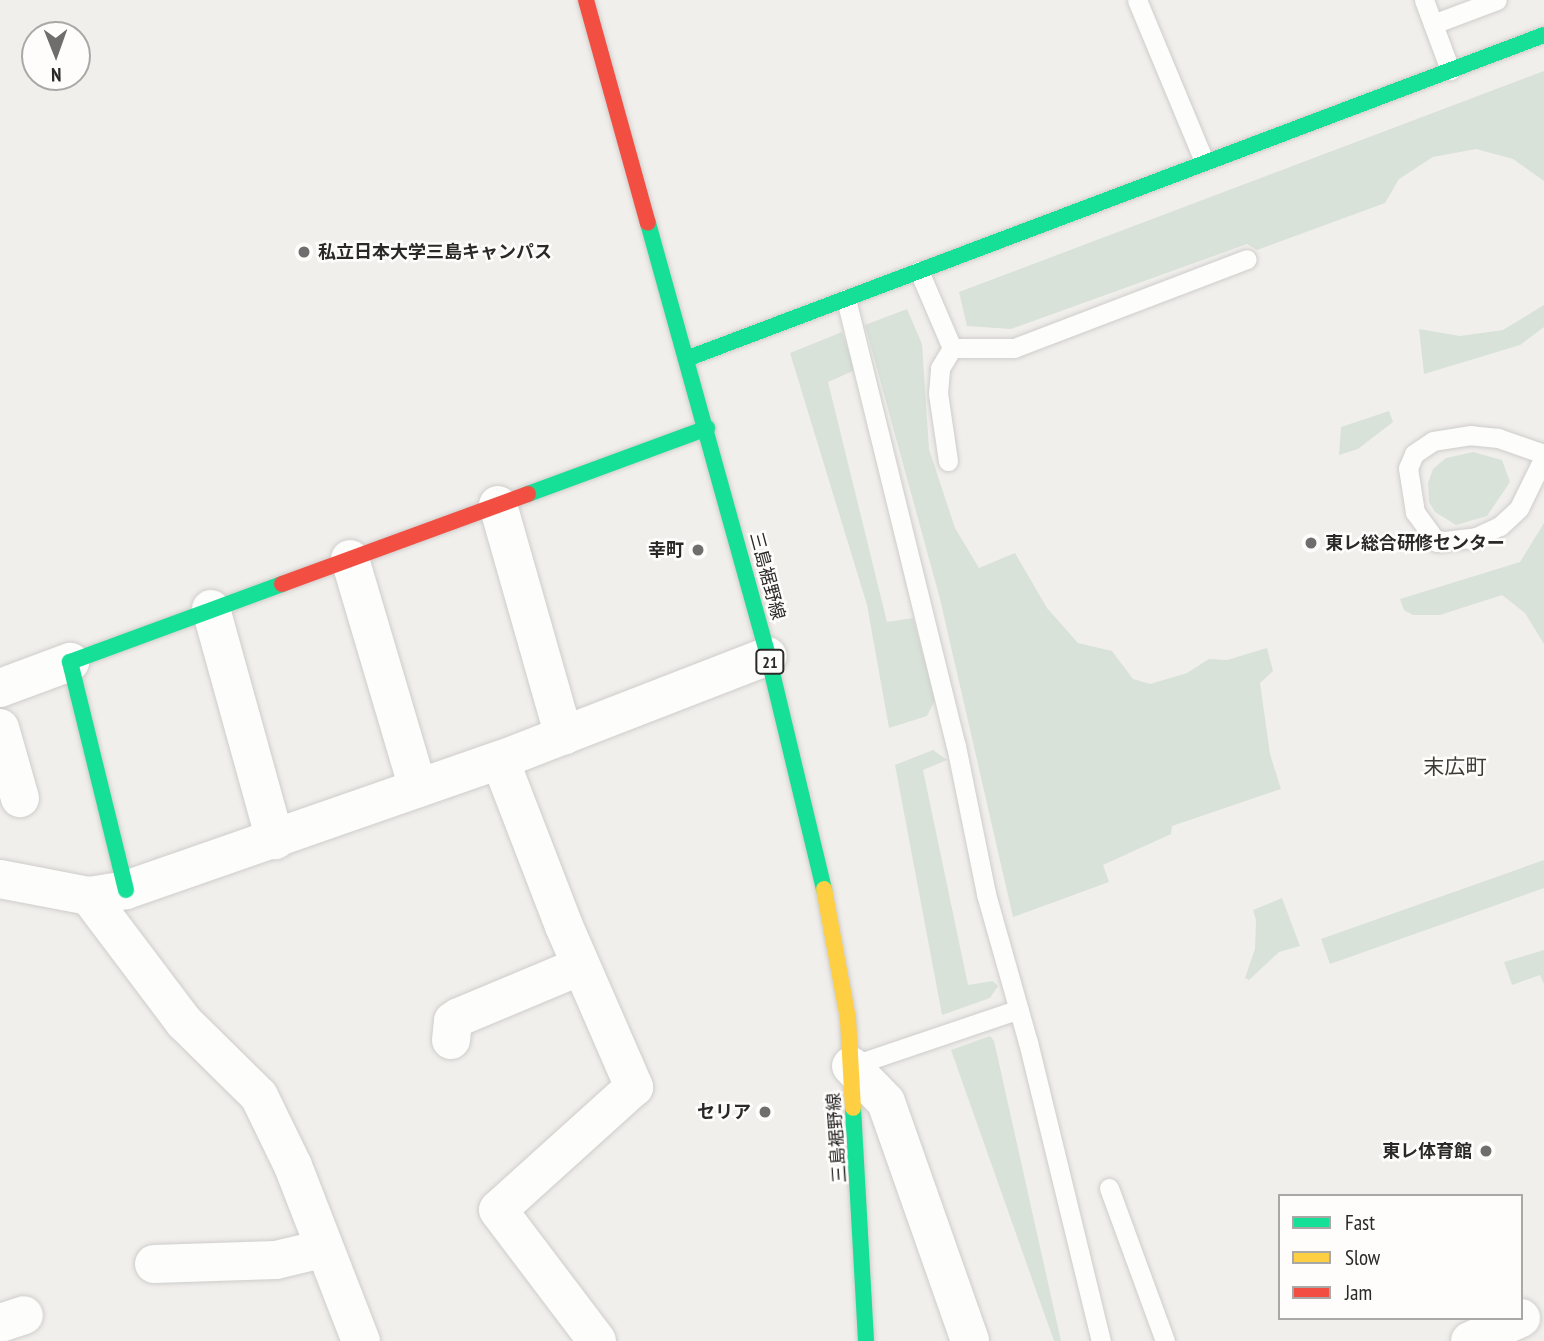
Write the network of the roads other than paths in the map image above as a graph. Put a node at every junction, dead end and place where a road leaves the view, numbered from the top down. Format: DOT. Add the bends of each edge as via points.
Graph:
graph roads {
  1 [pos="586,0"];
  2 [pos="1137,0"];
  3 [pos="1424,0"];
  4 [pos="1497,0"];
  5 [pos="1433,24"];
  6 [pos="1544,35"];
  7 [pos="1450,70"];
  8 [pos="1205,161"];
  9 [pos="1248,259"];
  10 [pos="919,271"];
  11 [pos="846,299"];
  12 [pos="952,348"];
  13 [pos="687,359"];
  14 [pos="707,428"];
  15 [pos="1544,456"];
  16 [pos="948,461"];
  17 [pos="498,505"];
  18 [pos="350,559"];
  19 [pos="211,609"];
  20 [pos="768,656"];
  21 [pos="70,662"];
  22 [pos="0,688"];
  23 [pos="0,728"];
  24 [pos="564,736"];
  25 [pos="500,760"];
  26 [pos="418,788"];
  27 [pos="20,797"];
  28 [pos="275,840"];
  29 [pos="0,879"];
  30 [pos="126,890"];
  31 [pos="89,896"];
  32 [pos="581,966"];
  33 [pos="1019,1009"];
  34 [pos="452,1040"];
  35 [pos="851,1066"];
  36 [pos="1109,1188"];
  37 [pos="322,1249"];
  38 [pos="153,1264"];
  39 [pos="1544,1308"];
  40 [pos="1523,1317"];
  41 [pos="1517,1320"];
  42 [pos="361,1341"];
  43 [pos="597,1341"];
  44 [pos="866,1341"];
  45 [pos="970,1341"];
  46 [pos="1101,1341"];
  47 [pos="1165,1341"];
  48 [pos="1471,1341"];
  1 -- 13 [label="street, 三島裾野線 / 21"];
  2 -- 8 [label="lane"];
  3 -- 5 [label="lane"];
  4 -- 5 [label="lane"];
  5 -- 7 [label="lane"];
  6 -- 7 [label="street"];
  7 -- 8 [label="street"];
  8 -- 10 [label="street"];
  9 -- 12 [label="lane" via="1014,348"];
  10 -- 11 [label="street"];
  10 -- 12 [label="lane"];
  11 -- 13 [label="street"];
  11 -- 33 [label="lane" via="956,746 986,894"];
  12 -- 16 [label="lane" via="940,368 938,393"];
  13 -- 14 [label="street, 三島裾野線 / 21"];
  14 -- 17 [label="street"];
  14 -- 20 [label="street, 三島裾野線 / 21"];
  15 -- 15 [label="lane" via="1497,438 1471,435 1433,441 1414,454 1408,468 1415,512 1437,542 1476,537 1500,526 1526,498"];
  17 -- 18 [label="street"];
  17 -- 24 [label="street"];
  18 -- 19 [label="street"];
  18 -- 26 [label="street"];
  19 -- 21 [label="street"];
  19 -- 28 [label="street"];
  20 -- 24 [label="street"];
  20 -- 35 [label="street, 三島裾野線 / 21" via="831,917"];
  21 -- 22 [label="street"];
  21 -- 30 [label="street"];
  23 -- 27 [label="street"];
  24 -- 25 [label="street"];
  25 -- 26 [label="street"];
  25 -- 32 [label="street"];
  26 -- 28 [label="street"];
  28 -- 30 [label="street"];
  29 -- 31 [label="street"];
  30 -- 31 [label="street"];
  31 -- 37 [label="street" via="184,1022 259,1096 293,1166"];
  32 -- 34 [label="street" via="459,1017 453,1021"];
  32 -- 43 [label="street" via="634,1087 498,1210"];
  33 -- 35 [label="lane"];
  33 -- 46 [label="lane"];
  35 -- 44 [label="street, 三島裾野線 / 21"];
  35 -- 45 [label="street" via="886,1102"];
  36 -- 47 [label="lane"];
  37 -- 38 [label="street" via="276,1261"];
  37 -- 42 [label="street"];
  39 -- 40 [label="street"];
  41 -- 48 [label="street"];
}
